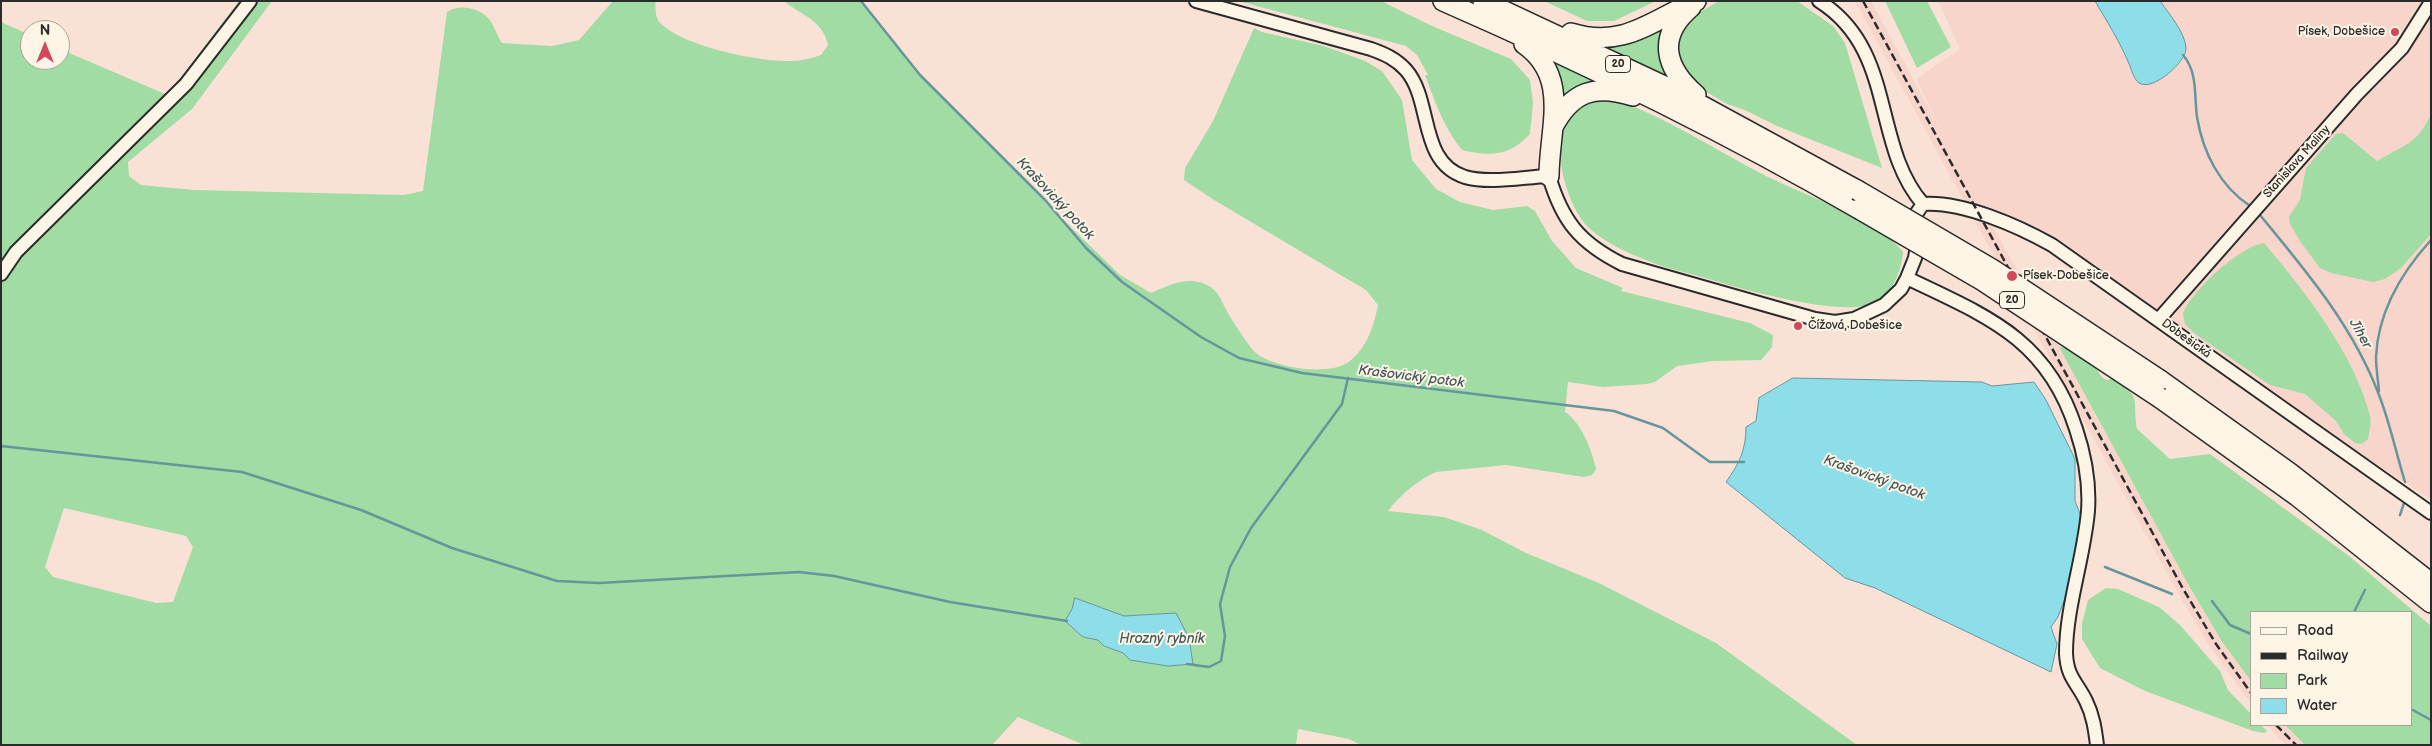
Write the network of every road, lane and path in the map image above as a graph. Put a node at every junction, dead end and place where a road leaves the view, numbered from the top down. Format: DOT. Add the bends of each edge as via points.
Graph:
graph roads {
  1 [pos="250,1"];
  2 [pos="1196,1"];
  3 [pos="1443,1"];
  4 [pos="1483,1"];
  5 [pos="1697,1"];
  6 [pos="1819,1"];
  7 [pos="2431,2"];
  8 [pos="1516,16"];
  9 [pos="1499,26"];
  10 [pos="1672,108"];
  11 [pos="1718,114"];
  12 [pos="1553,127"];
  13 [pos="1549,176"];
  14 [pos="1923,204"];
  15 [pos="1,274"];
  16 [pos="1907,278"];
  17 [pos="2159,319"];
  18 [pos="2160,389"];
  19 [pos="2431,513"];
  20 [pos="2383,555"];
  21 [pos="2431,583"];
  22 [pos="2431,603"];
  23 [pos="2097,745"];
  1 -- 15 [label="street" via="186,84 16,252"];
  2 -- 13 [label="street" via="1362,46 1393,58 1407,71 1417,90 1430,139 1450,169 1481,179"];
  3 -- 9 [label="highway, 20"];
  4 -- 8 [label="highway, 20"];
  5 -- 8 [label="highway" via="1641,30 1605,39 1584,37"];
  5 -- 11 [label="highway" via="1673,29 1670,57 1675,75"];
  6 -- 14 [label="street" via="1843,20 1864,49 1904,177"];
  7 -- 17 [label="street, Stanislava Maliny" via="2402,48 2357,94"];
  8 -- 11 [label="highway, 20"];
  9 -- 10 [label="highway, 20"];
  9 -- 12 [label="highway" via="1537,52 1547,66 1553,92"];
  10 -- 12 [label="highway" via="1616,91 1594,90 1568,104"];
  10 -- 18 [label="highway, 20, bridge" via="1859,209"];
  11 -- 18 [label="highway, 20, bridge" via="1992,269"];
  12 -- 13 [label="highway"];
  13 -- 16 [label="street" via="1556,200 1566,218 1581,238 1598,252 1622,264 1801,316 1835,322 1854,319 1884,305 1901,289"];
  14 -- 16 [label="street" via="1916,214 1917,244"];
  14 -- 17 [label="street, Dobešická" via="1954,207 2030,233"];
  16 -- 23 [label="street" via="1977,312 2027,346 2044,363 2059,386 2072,416 2088,478 2088,510 2066,655 2070,676 2093,717"];
  17 -- 19 [label="street, Dobešická"];
  18 -- 20 [label="highway, 20" via="2276,462"];
  20 -- 21 [label="highway, 20"];
  20 -- 22 [label="highway, 20"];
}
